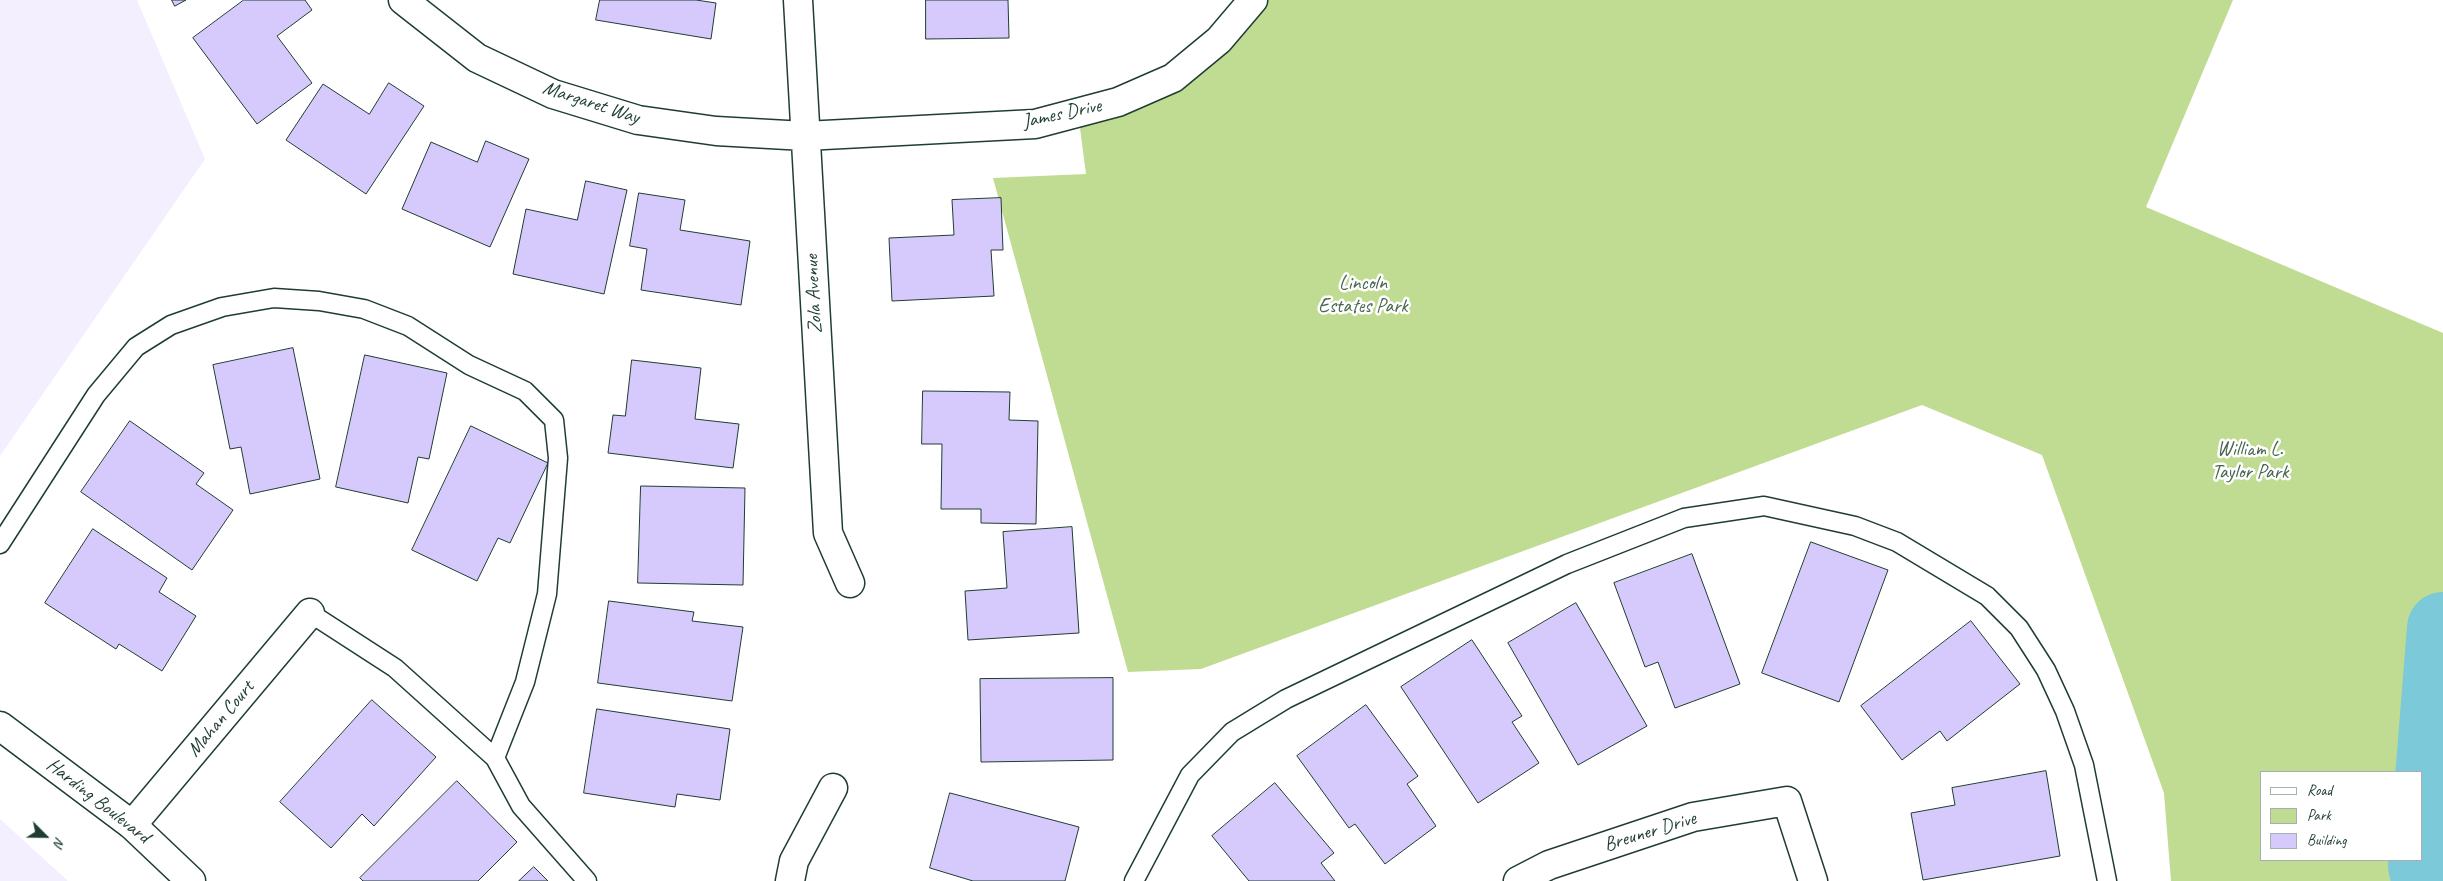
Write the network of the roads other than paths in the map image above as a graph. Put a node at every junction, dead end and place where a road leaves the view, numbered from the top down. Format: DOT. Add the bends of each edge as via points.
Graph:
graph roads {
  1 [pos="403,0"];
  2 [pos="798,0"];
  3 [pos="1253,0"];
  4 [pos="804,136"];
  5 [pos="0,544"];
  6 [pos="850,583"];
  7 [pos="310,613"];
  8 [pos="0,726"];
  9 [pos="495,758"];
  10 [pos="833,788"];
  11 [pos="132,824"];
  12 [pos="192,881"];
  13 [pos="588,881"];
  14 [pos="790,881"];
  15 [pos="1134,881"];
  16 [pos="1518,881"];
  17 [pos="1813,881"];
  18 [pos="2107,881"];
  1 -- 4 [label="street, Margaret Way" via="477,58 553,94 638,120 716,131"];
  2 -- 4 [label="street, Zola Avenue"];
  3 -- 4 [label="street, James Drive" via="1219,40 1173,78 1118,102 1035,124"];
  4 -- 6 [label="street, Zola Avenue" via="828,532"];
  5 -- 9 [label="lane" via="96,395 136,347 171,325 222,307 274,298 364,309 408,326 469,365 525,390 554,420 558,458 547,594 525,682"];
  7 -- 9 [label="lane" via="395,668"];
  7 -- 11 [label="street, Mahan Court"];
  8 -- 11 [label="street, Harding Boulevard"];
  9 -- 13 [label="lane" via="521,806"];
  10 -- 14 [label="street" via="794,861"];
  11 -- 12 [label="street, Harding Boulevard"];
  15 -- 18 [label="lane" via="1190,775 1232,732 1286,698 1567,564 1684,518 1764,506 1855,526 1898,542 1987,596 2019,628 2046,670 2084,765"];
  16 -- 17 [label="street, Breuner Drive" via="1549,865 1693,817 1787,801"];
}
